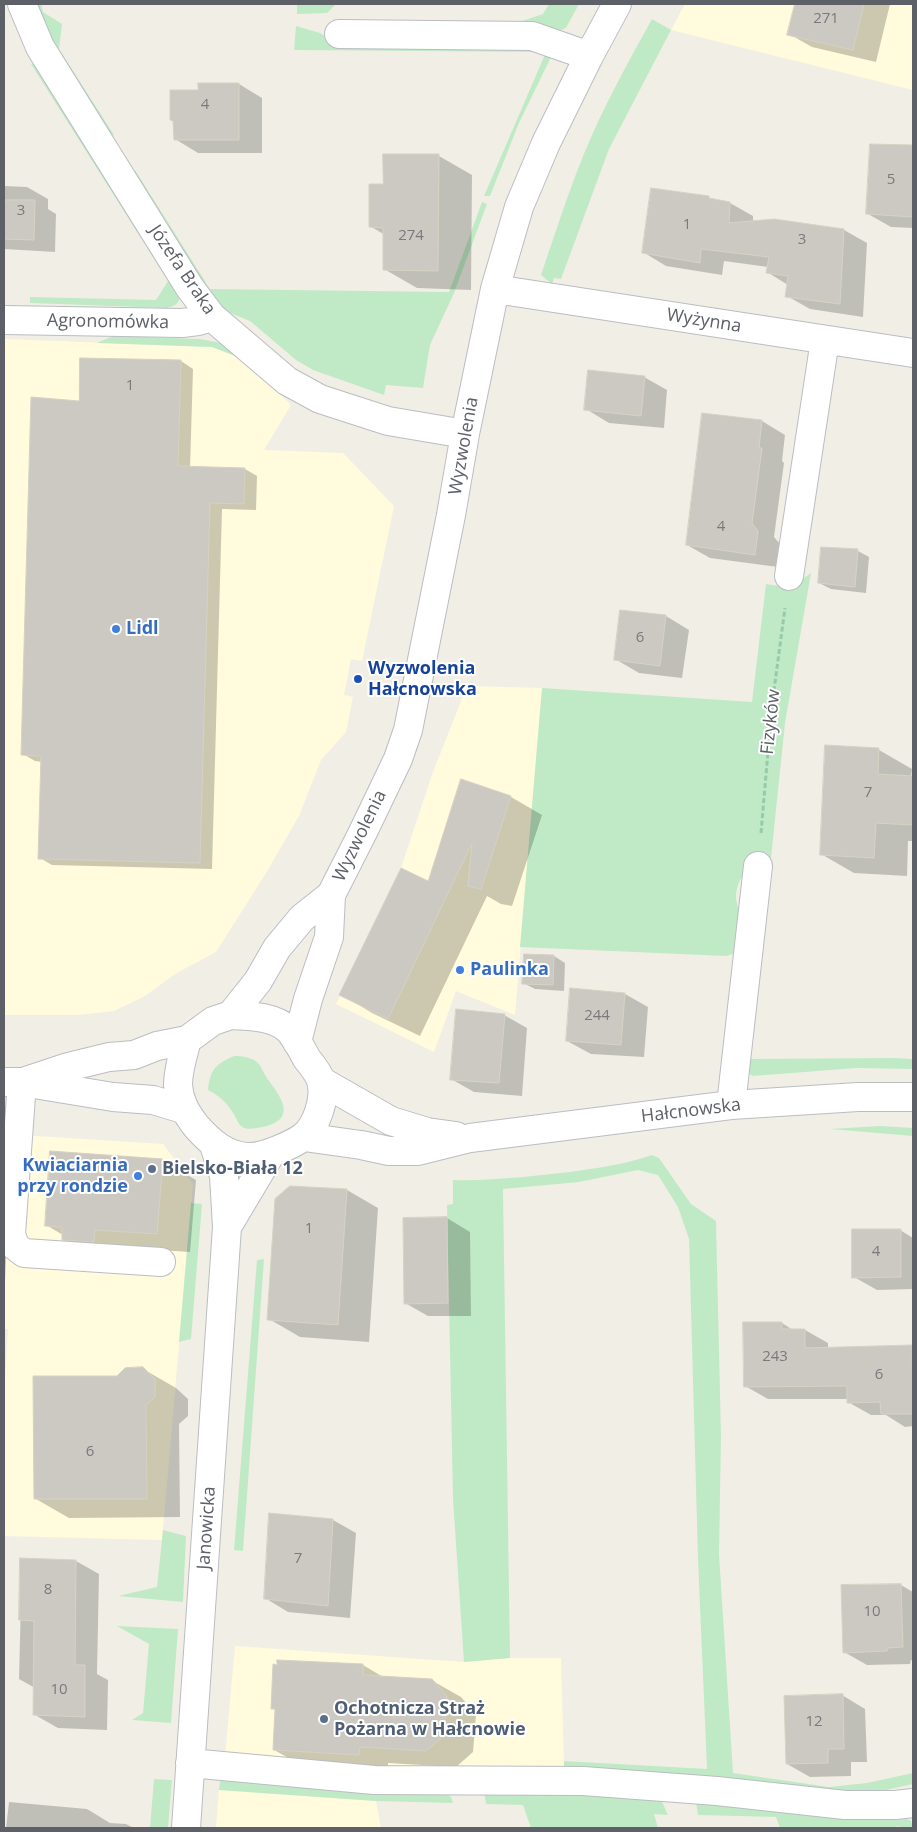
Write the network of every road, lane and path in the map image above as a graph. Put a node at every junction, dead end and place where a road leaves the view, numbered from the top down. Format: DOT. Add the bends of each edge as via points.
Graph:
graph roads {
  1 [pos="22,4"];
  2 [pos="617,4"];
  3 [pos="339,34"];
  4 [pos="589,56"];
  5 [pos="495,289"];
  6 [pos="212,317"];
  7 [pos="4,320"];
  8 [pos="826,340"];
  9 [pos="913,354"];
  10 [pos="465,434"];
  11 [pos="789,576"];
  12 [pos="758,866"];
  13 [pos="331,895"];
  14 [pos="231,1015"];
  15 [pos="187,1040"];
  16 [pos="297,1042"];
  17 [pos="321,1081"];
  18 [pos="13,1082"];
  19 [pos="913,1097"];
  20 [pos="731,1105"];
  21 [pos="183,1109"];
  22 [pos="304,1137"];
  23 [pos="470,1138"];
  24 [pos="214,1145"];
  25 [pos="270,1153"];
  26 [pos="10,1159"];
  27 [pos="227,1227"];
  28 [pos="160,1262"];
  29 [pos="190,1763"];
  30 [pos="913,1803"];
  31 [pos="186,1828"];
  1 -- 6 [label="street, Józefa Braka" via="40,47 190,288"];
  2 -- 4 [label="street, Wyzwolenia"];
  3 -- 4 [label="street" via="532,36"];
  4 -- 5 [label="street, Wyzwolenia" via="519,207"];
  5 -- 8 [label="street, Wyżynna"];
  5 -- 10 [label="street, Wyzwolenia"];
  6 -- 7 [label="street, Agronomówka" via="182,323"];
  6 -- 10 [label="street, Józefa Braka" via="287,381 320,399 388,421"];
  8 -- 9 [label="street, Wyżynna"];
  8 -- 11 [label="street"];
  10 -- 13 [label="street, Wyzwolenia" via="408,730 394,767"];
  11 -- 12 [label="path, Fizyków" via="772,705"];
  12 -- 20 [label="street"];
  13 -- 14 [label="street, Wyzwolenia" via="296,925"];
  13 -- 16 [label="street, Wyzwolenia" via="329,937"];
  14 -- 15 [label="street" via="213,1022"];
  14 -- 16 [label="street" via="274,1021 288,1030"];
  15 -- 18 [label="street"];
  15 -- 21 [label="street" via="178,1086"];
  16 -- 17 [label="street"];
  17 -- 22 [label="street" via="319,1113"];
  17 -- 23 [label="street, Hałcnowska" via="391,1121 427,1132"];
  18 -- 21 [label="street" via="153,1100"];
  18 -- 26 [label="street"];
  19 -- 20 [label="street, Hałcnowska"];
  20 -- 23 [label="street, Hałcnowska"];
  21 -- 24 [label="street"];
  22 -- 23 [label="street, Hałcnowska" via="389,1151 418,1150"];
  22 -- 25 [label="street"];
  24 -- 25 [label="street" via="229,1153 250,1156"];
  24 -- 27 [label="street, Janowicka" via="224,1176"];
  25 -- 27 [label="street, Janowicka"];
  26 -- 28 [label="street" via="11,1234 15,1246 24,1253"];
  27 -- 29 [label="street, Janowicka"];
  29 -- 30 [label="street" via="374,1780 583,1781 845,1805"];
  29 -- 31 [label="street, Janowicka"];
}
